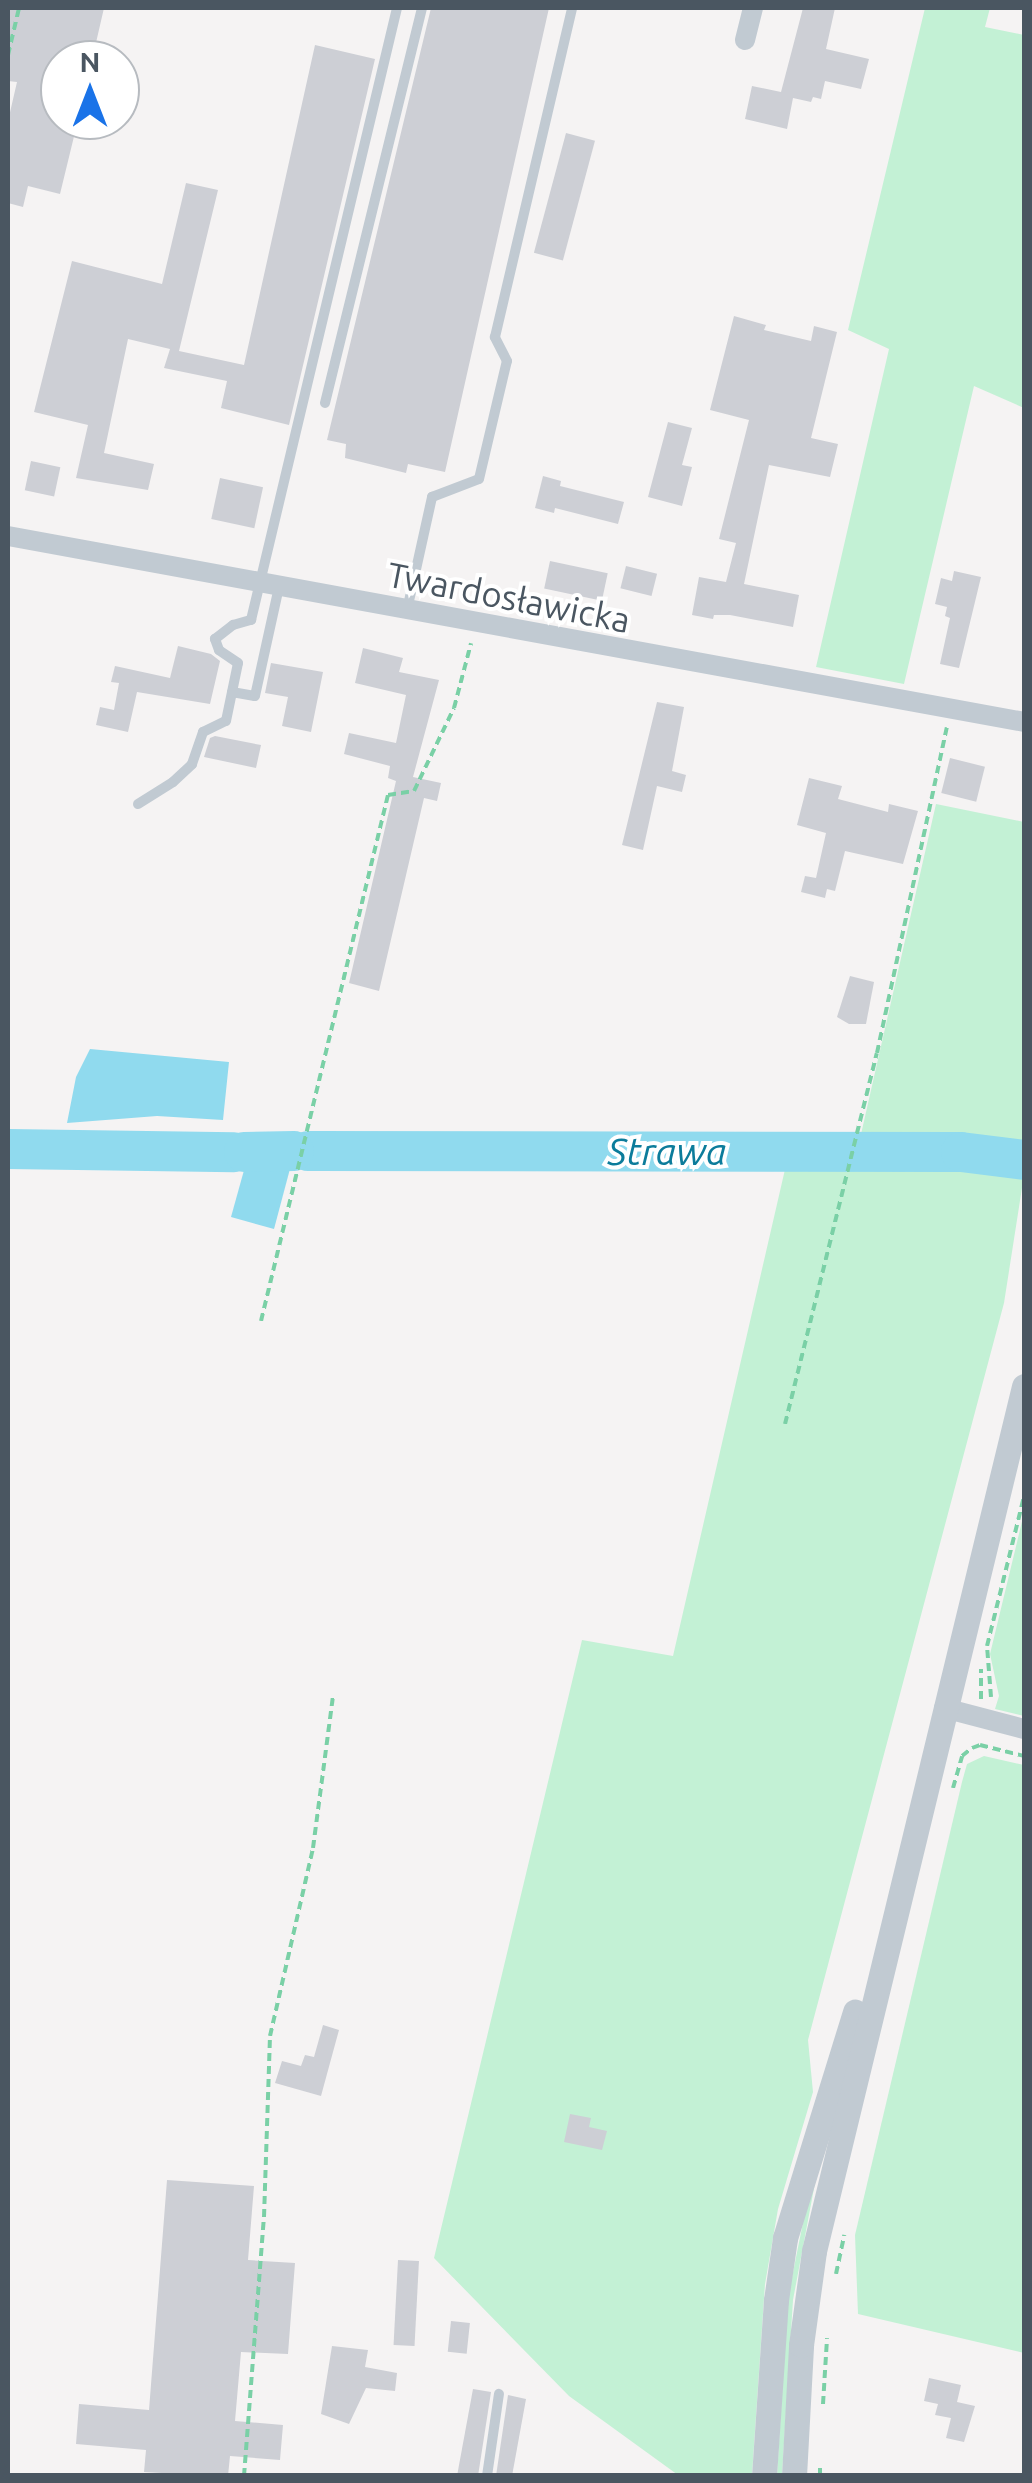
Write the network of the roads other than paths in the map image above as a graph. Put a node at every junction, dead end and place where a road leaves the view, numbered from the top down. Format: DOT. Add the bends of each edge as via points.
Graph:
graph roads {
  1 [pos="397,8"];
  2 [pos="422,8"];
  3 [pos="572,8"];
  4 [pos="752,8"];
  5 [pos="745,40"];
  6 [pos="325,403"];
  7 [pos="8,536"];
  8 [pos="268,585"];
  9 [pos="406,610"];
  10 [pos="232,692"];
  11 [pos="1024,714"];
  12 [pos="999,718"];
  13 [pos="1024,722"];
  14 [pos="138,804"];
  15 [pos="1024,1386"];
  16 [pos="944,1708"];
  17 [pos="1024,1728"];
  18 [pos="910,1846"];
  19 [pos="499,2394"];
  20 [pos="487,2476"];
  21 [pos="764,2476"];
  22 [pos="794,2476"];
  1 -- 8 [label="lane" via="266,569"];
  2 -- 6 [label="lane"];
  3 -- 9 [label="lane" via="495,337 507,361 479,478 432,497"];
  4 -- 5 [label="street"];
  7 -- 8 [label="street, Twardosławicka"];
  8 -- 9 [label="street, Twardosławicka"];
  8 -- 10 [label="lane" via="255,696"];
  8 -- 10 [label="lane" via="251,620 215,640 238,662"];
  9 -- 12 [label="street, Twardosławicka"];
  10 -- 14 [label="lane" via="226,721 203,732 192,764"];
  11 -- 12 [label="street, Twardosławicka"];
  12 -- 13 [label="street, Twardosławicka"];
  15 -- 16 [label="street"];
  16 -- 17 [label="street"];
  16 -- 18 [label="street"];
  18 -- 21 [label="street" via="785,2238"];
  18 -- 22 [label="street" via="806,2293"];
  19 -- 20 [label="lane"];
}
